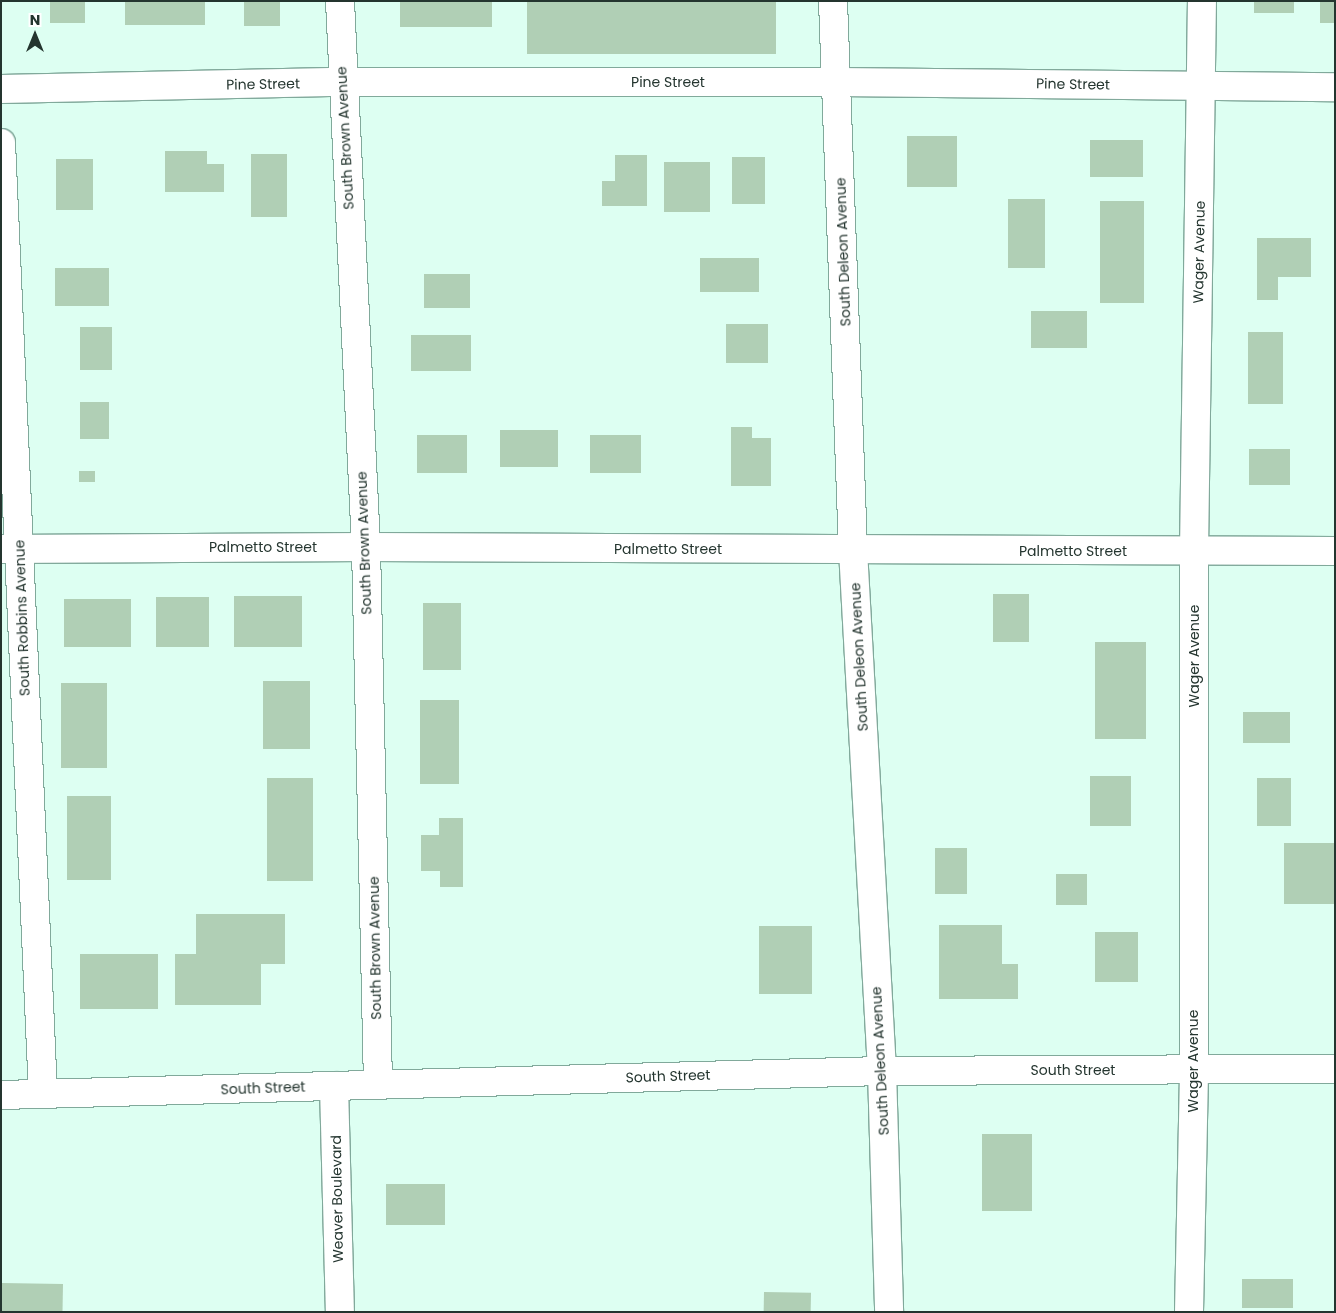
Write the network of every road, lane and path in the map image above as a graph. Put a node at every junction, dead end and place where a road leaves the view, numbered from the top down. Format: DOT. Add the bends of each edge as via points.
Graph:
graph roads {
  1 [pos="340,1"];
  2 [pos="833,1"];
  3 [pos="1202,1"];
  4 [pos="342,82"];
  5 [pos="838,82"];
  6 [pos="1202,85"];
  7 [pos="1335,87"];
  8 [pos="1,89"];
  9 [pos="1,143"];
  10 [pos="366,547"];
  11 [pos="10,549"];
  12 [pos="853,550"];
  13 [pos="1194,551"];
  14 [pos="1335,551"];
  15 [pos="882,1070"];
  16 [pos="1194,1070"];
  17 [pos="1335,1070"];
  18 [pos="378,1084"];
  19 [pos="334,1086"];
  20 [pos="43,1094"];
  21 [pos="1,1095"];
  22 [pos="340,1312"];
  23 [pos="889,1312"];
  24 [pos="1189,1312"];
  1 -- 4 [label="street, South Brown Avenue"];
  2 -- 5 [label="street, South Deleon Avenue"];
  3 -- 6 [label="street, Wager Avenue"];
  4 -- 5 [label="street, Pine Street"];
  4 -- 8 [label="street, Pine Street"];
  4 -- 10 [label="street, South Brown Avenue"];
  5 -- 6 [label="street, Pine Street"];
  5 -- 12 [label="street, South Deleon Avenue"];
  6 -- 7 [label="street, Pine Street"];
  6 -- 13 [label="street, Wager Avenue"];
  9 -- 11 [label="street, South Robbins Avenue"];
  10 -- 11 [label="street, Palmetto Street"];
  10 -- 12 [label="street, Palmetto Street"];
  10 -- 18 [label="street, South Brown Avenue"];
  11 -- 20 [label="street, South Robbins Avenue"];
  12 -- 13 [label="street, Palmetto Street"];
  12 -- 15 [label="street, South Deleon Avenue"];
  13 -- 14 [label="street, Palmetto Street"];
  13 -- 16 [label="street, Wager Avenue"];
  15 -- 16 [label="street, South Street"];
  15 -- 18 [label="street, South Street"];
  15 -- 23 [label="street, South Deleon Avenue"];
  16 -- 17 [label="street, South Street"];
  16 -- 24 [label="street, Wager Avenue"];
  18 -- 19 [label="street, South Street"];
  19 -- 20 [label="street, South Street"];
  19 -- 22 [label="street, Weaver Boulevard"];
  20 -- 21 [label="street, South Street"];
}
